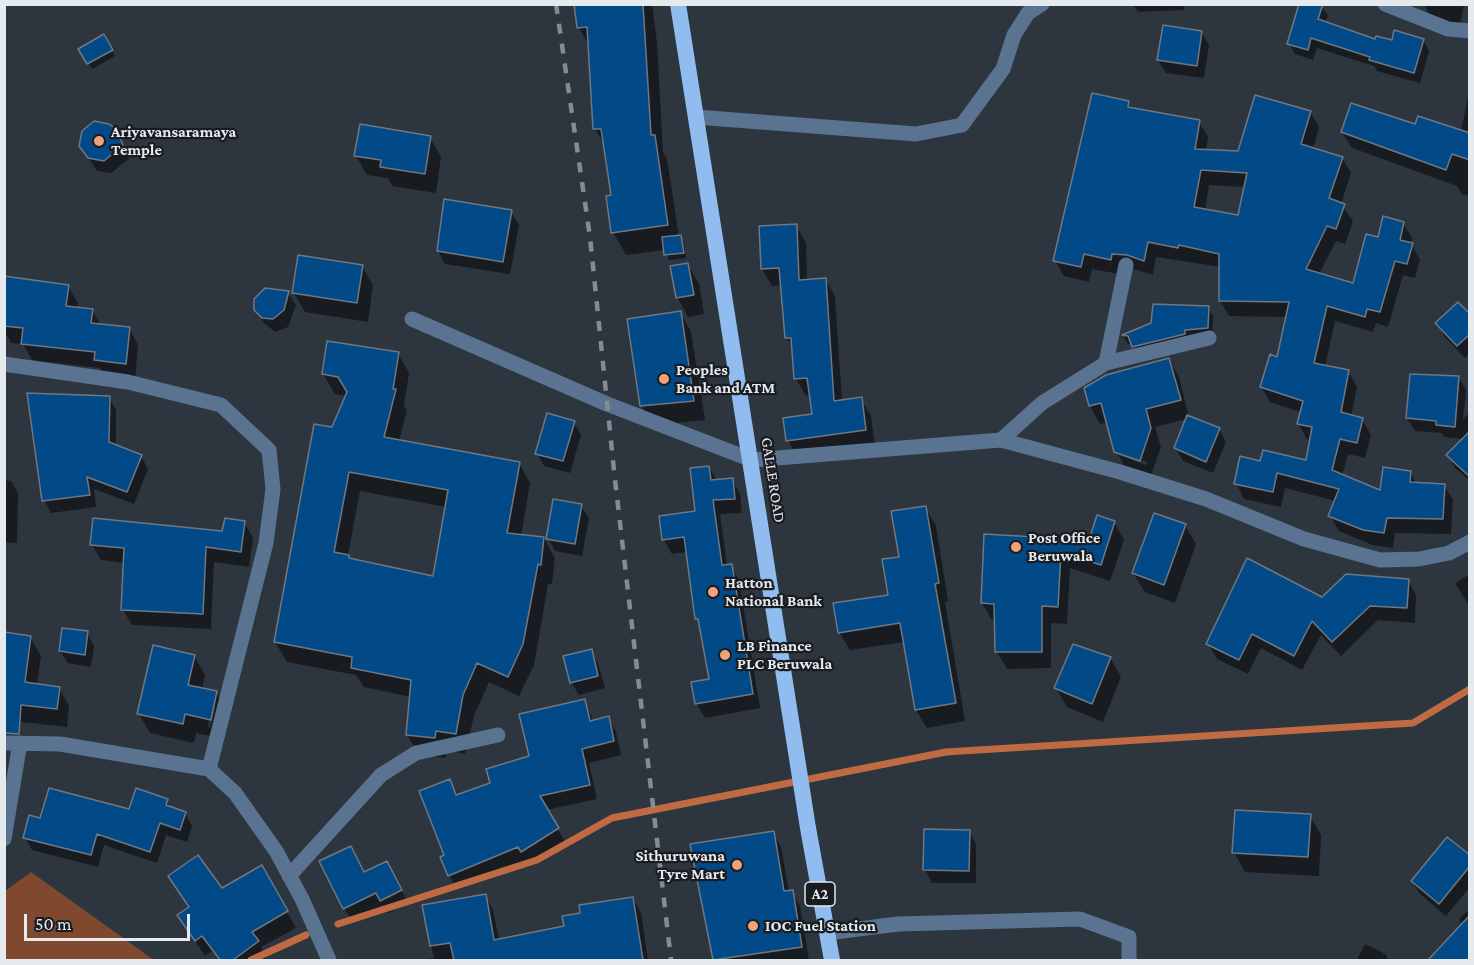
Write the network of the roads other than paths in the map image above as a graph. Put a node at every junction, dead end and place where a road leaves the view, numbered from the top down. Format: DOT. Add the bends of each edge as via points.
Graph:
graph roads {
  1 [pos="678,4"];
  2 [pos="1042,4"];
  3 [pos="1385,4"];
  4 [pos="1470,31"];
  5 [pos="696,117"];
  6 [pos="1126,265"];
  7 [pos="412,319"];
  8 [pos="1209,338"];
  9 [pos="1106,363"];
  10 [pos="4,364"];
  11 [pos="1001,440"];
  12 [pos="752,460"];
  13 [pos="1470,542"];
  14 [pos="498,735"];
  15 [pos="4,743"];
  16 [pos="20,743"];
  17 [pos="209,770"];
  18 [pos="4,839"];
  19 [pos="289,876"];
  20 [pos="827,933"];
  21 [pos="329,960"];
  22 [pos="832,960"];
  23 [pos="1129,960"];
  1 -- 5 [label="highway, GALLE ROAD / A2"];
  2 -- 5 [label="street" via="1028,13 1014,34 1004,69 962,125 916,134"];
  3 -- 4 [label="street" via="1448,29"];
  5 -- 12 [label="highway, GALLE ROAD / A2"];
  6 -- 9 [label="street"];
  7 -- 12 [label="street" via="607,404"];
  8 -- 9 [label="street"];
  9 -- 11 [label="street" via="1042,403"];
  10 -- 17 [label="street" via="128,382 221,405 269,450 273,489 266,543"];
  11 -- 12 [label="street"];
  11 -- 13 [label="street" via="1196,496 1304,539 1380,560 1449,553"];
  12 -- 20 [label="highway, GALLE ROAD / A2"];
  14 -- 19 [label="street" via="416,753 381,775"];
  15 -- 16 [label="street"];
  16 -- 17 [label="street" via="60,744"];
  16 -- 18 [label="street"];
  17 -- 19 [label="street" via="235,793"];
  19 -- 21 [label="street"];
  20 -- 22 [label="highway, GALLE ROAD / A2"];
  20 -- 23 [label="street" via="898,924 1080,919 1129,937"];
}
